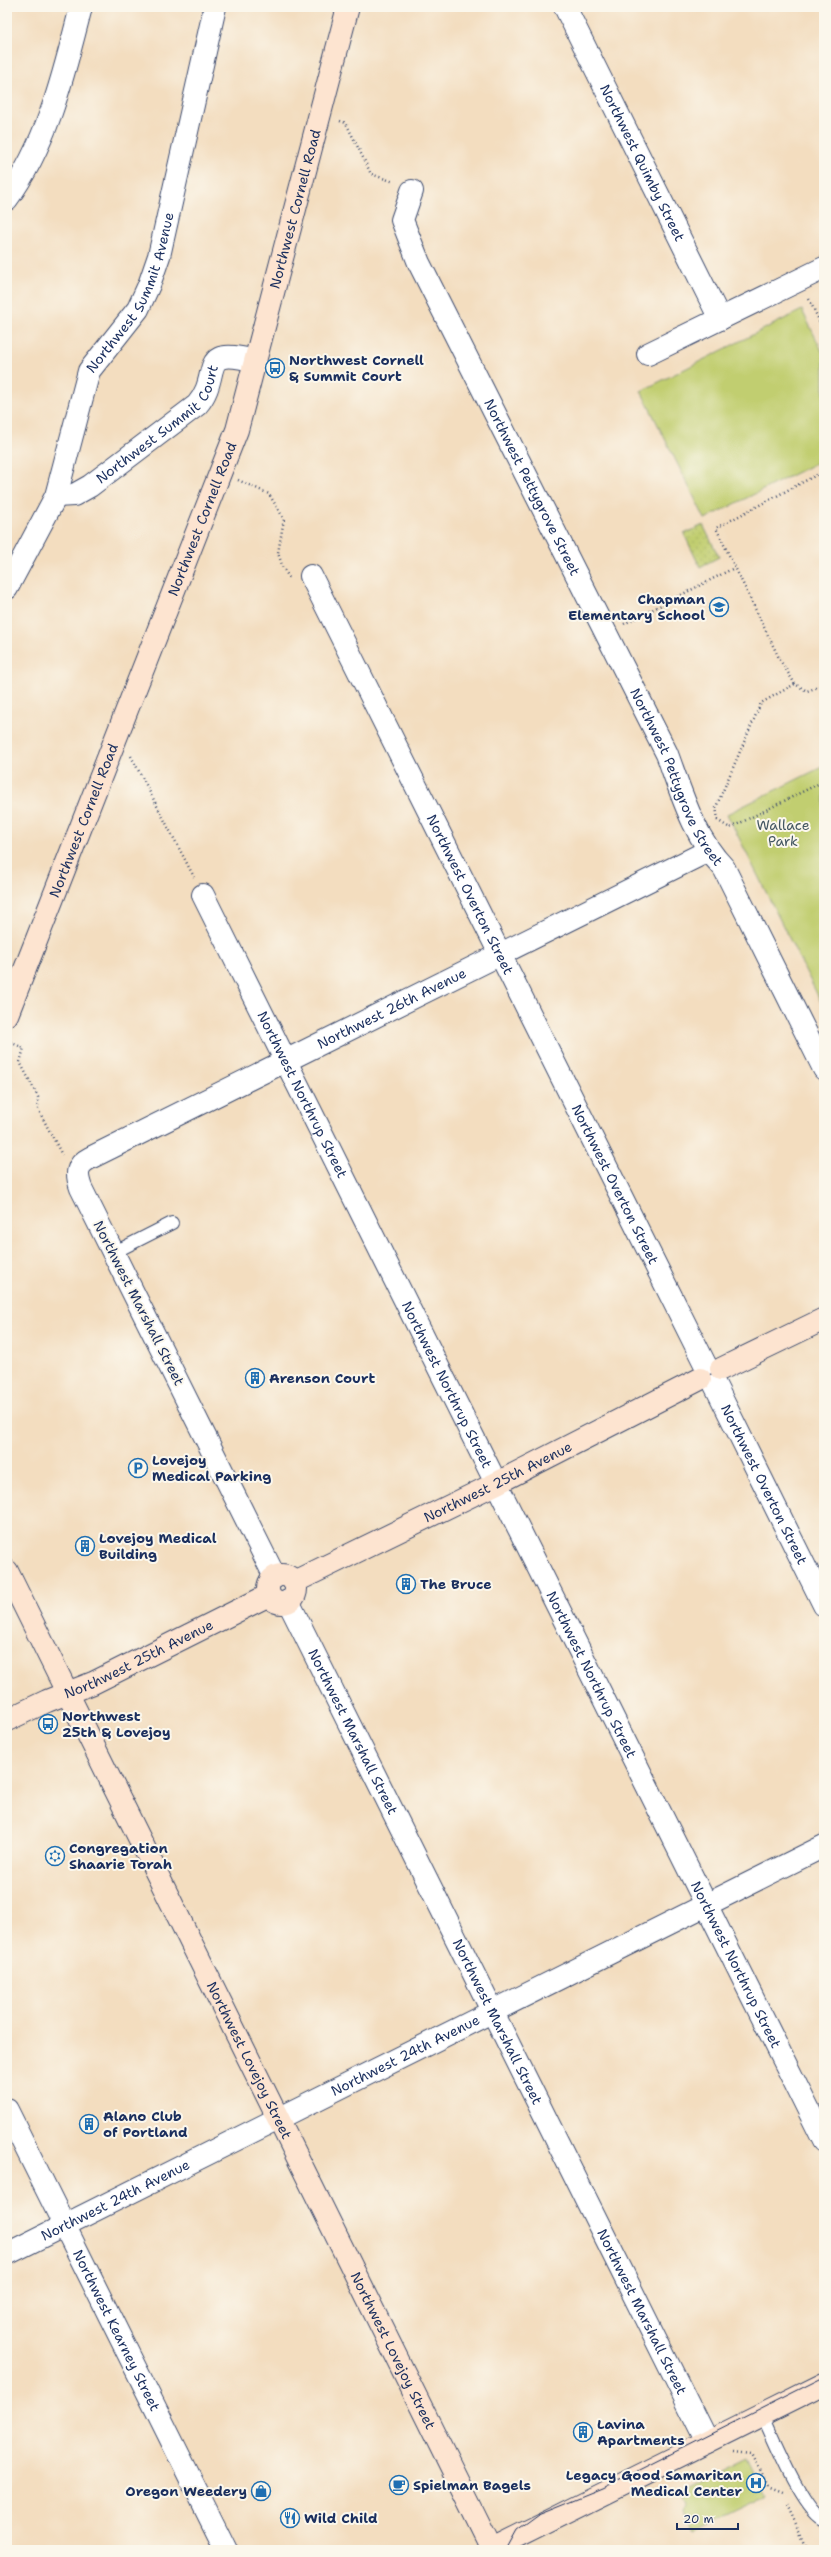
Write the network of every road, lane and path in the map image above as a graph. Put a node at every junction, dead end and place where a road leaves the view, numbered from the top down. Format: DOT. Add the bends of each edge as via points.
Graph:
graph roads {
  1 [pos="82,7"];
  2 [pos="215,7"];
  3 [pos="348,7"];
  4 [pos="565,7"];
  5 [pos="340,121"];
  6 [pos="412,191"];
  7 [pos="7,199"];
  8 [pos="824,268"];
  9 [pos="801,280"];
  10 [pos="720,319"];
  11 [pos="824,331"];
  12 [pos="648,354"];
  13 [pos="255,361"];
  14 [pos="824,471"];
  15 [pos="219,472"];
  16 [pos="56,496"];
  17 [pos="734,568"];
  18 [pos="311,576"];
  19 [pos="7,588"];
  20 [pos="607,632"];
  21 [pos="796,684"];
  22 [pos="824,685"];
  23 [pos="114,743"];
  24 [pos="824,780"];
  25 [pos="718,820"];
  26 [pos="697,830"];
  27 [pos="708,852"];
  28 [pos="203,896"];
  29 [pos="500,954"];
  30 [pos="7,1015"];
  31 [pos="7,1041"];
  32 [pos="285,1061"];
  33 [pos="824,1068"];
  34 [pos="78,1169"];
  35 [pos="172,1223"];
  36 [pos="114,1253"];
  37 [pos="824,1319"];
  38 [pos="710,1374"];
  39 [pos="497,1483"];
  40 [pos="10,1584"];
  41 [pos="282,1589"];
  42 [pos="824,1605"];
  43 [pos="66,1693"];
  44 [pos="7,1720"];
  45 [pos="824,1846"];
  46 [pos="705,1904"];
  47 [pos="493,2011"];
  48 [pos="7,2110"];
  49 [pos="278,2118"];
  50 [pos="824,2141"];
  51 [pos="65,2226"];
  52 [pos="7,2254"];
  53 [pos="822,2390"];
  54 [pos="762,2414"];
  55 [pos="707,2442"];
  56 [pos="729,2453"];
  57 [pos="824,2519"];
  58 [pos="226,2550"];
  59 [pos="491,2550"];
  60 [pos="808,2550"];
  1 -- 7 [label="street" via="45,131"];
  2 -- 16 [label="street, Northwest Summit Avenue" via="159,256 138,308 89,371"];
  3 -- 13 [label="main road, Northwest Cornell Road"];
  4 -- 10 [label="street, Northwest Quimby Street"];
  5 -- 6 [label="path" via="346,123 371,174"];
  6 -- 20 [label="street, Northwest Pettygrove Street" via="402,220 419,263"];
  8 -- 9 [label="street"];
  9 -- 10 [label="street"];
  9 -- 11 [label="path"];
  10 -- 12 [label="street"];
  13 -- 15 [label="main road, Northwest Cornell Road" via="237,430"];
  13 -- 16 [label="street, Northwest Summit Court" via="231,355 217,360 212,368 206,392 197,405 90,486 74,495"];
  14 -- 17 [label="path" via="717,525 716,531"];
  15 -- 18 [label="path" via="269,494 284,519 278,546 283,568 289,579"];
  15 -- 23 [label="main road, Northwest Cornell Road"];
  16 -- 19 [label="street, Northwest Summit Avenue"];
  17 -- 20 [label="path"];
  17 -- 21 [label="path" via="780,660"];
  18 -- 29 [label="street, Northwest Overton Street"];
  20 -- 26 [label="street, Northwest Pettygrove Street" via="667,754"];
  21 -- 22 [label="path" via="807,691"];
  21 -- 25 [label="path" via="761,703 716,807"];
  23 -- 28 [label="path" via="134,758"];
  23 -- 30 [label="main road, Northwest Cornell Road"];
  24 -- 25 [label="path" via="730,828"];
  25 -- 26 [label="path"];
  26 -- 27 [label="street, Northwest Pettygrove Street"];
  27 -- 29 [label="street, Northwest 26th Avenue"];
  27 -- 33 [label="street, Northwest Pettygrove Street" via="724,868"];
  28 -- 32 [label="street, Northwest Northrup Street"];
  29 -- 32 [label="street, Northwest 26th Avenue"];
  29 -- 38 [label="street, Northwest Overton Street"];
  31 -- 34 [label="path" via="24,1048 20,1062 38,1097 38,1110 60,1153"];
  32 -- 34 [label="street, Northwest 26th Avenue" via="90,1158"];
  32 -- 39 [label="street, Northwest Northrup Street"];
  34 -- 36 [label="street, Northwest Marshall Street" via="77,1178 81,1188"];
  35 -- 36 [label="lane"];
  36 -- 41 [label="street, Northwest Marshall Street"];
  37 -- 38 [label="main road, Northwest 25th Avenue"];
  38 -- 39 [label="main road, Northwest 25th Avenue"];
  38 -- 42 [label="street, Northwest Overton Street"];
  39 -- 41 [label="main road, Northwest 25th Avenue"];
  39 -- 46 [label="street, Northwest Northrup Street"];
  40 -- 43 [label="main road, Northwest Lovejoy Street"];
  41 -- 43 [label="main road, Northwest 25th Avenue" via="93,1683"];
  41 -- 47 [label="street, Northwest Marshall Street"];
  43 -- 44 [label="main road, Northwest 25th Avenue"];
  43 -- 49 [label="main road, Northwest Lovejoy Street"];
  45 -- 46 [label="street, Northwest 24th Avenue"];
  46 -- 47 [label="street, Northwest 24th Avenue"];
  46 -- 50 [label="street, Northwest Northrup Street"];
  47 -- 49 [label="street, Northwest 24th Avenue"];
  47 -- 55 [label="street, Northwest Marshall Street"];
  48 -- 51 [label="street, Northwest Kearney Street"];
  49 -- 51 [label="street, Northwest 24th Avenue"];
  49 -- 59 [label="main road, Northwest Lovejoy Street"];
  51 -- 52 [label="street, Northwest 24th Avenue"];
  51 -- 58 [label="street, Northwest Kearney Street"];
  53 -- 54 [label="main road"];
  54 -- 55 [label="main road"];
  54 -- 57 [label="lane" via="805,2503 816,2516"];
  55 -- 59 [label="main road"];
  56 -- 60 [label="path" via="752,2455 769,2488 782,2493"];
}
